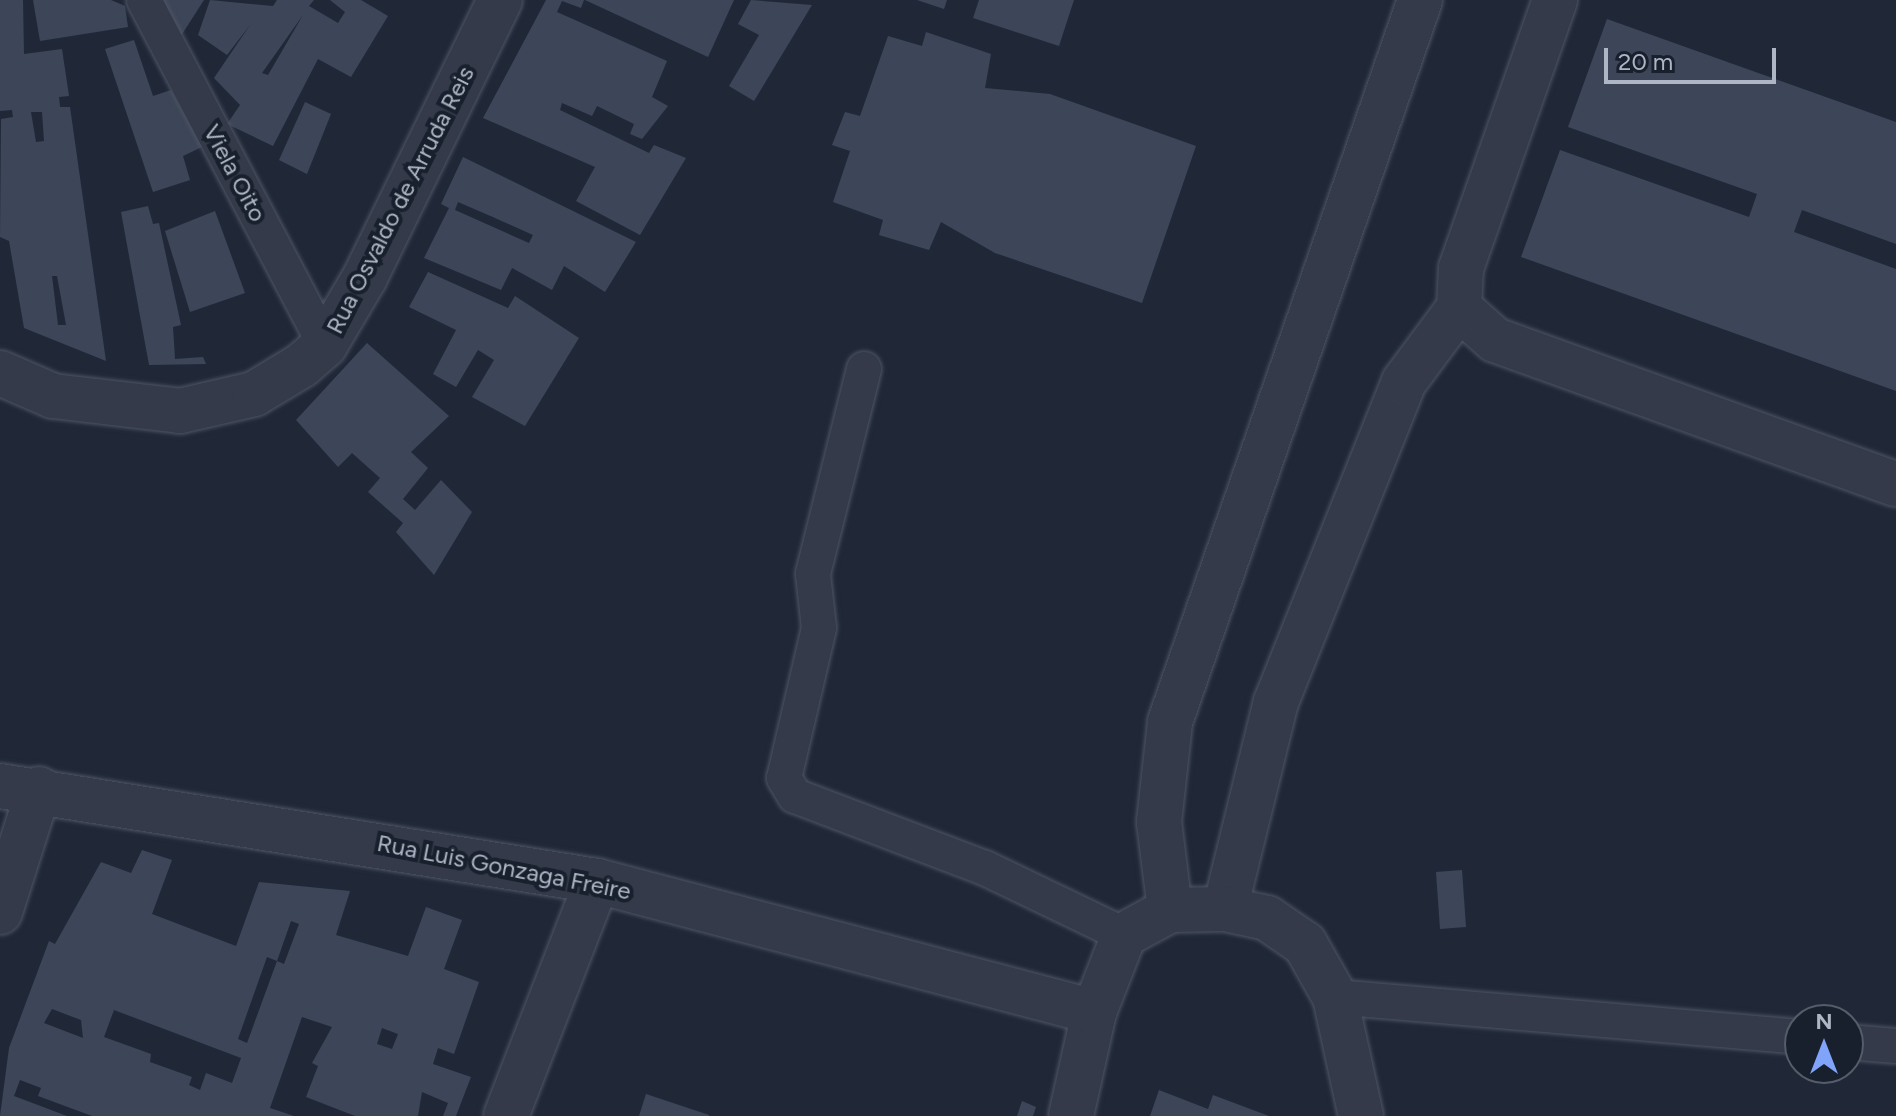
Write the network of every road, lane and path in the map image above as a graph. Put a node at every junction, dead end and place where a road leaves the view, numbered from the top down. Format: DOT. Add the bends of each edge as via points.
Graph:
graph roads {
  1 [pos="144,0"];
  2 [pos="500,0"];
  3 [pos="1420,0"];
  4 [pos="1555,0"];
  5 [pos="1459,308"];
  6 [pos="325,345"];
  7 [pos="864,369"];
  8 [pos="0,373"];
  9 [pos="1896,484"];
  10 [pos="20,787"];
  11 [pos="597,881"];
  12 [pos="1225,909"];
  13 [pos="1170,910"];
  14 [pos="0,912"];
  15 [pos="1124,935"];
  16 [pos="1335,997"];
  17 [pos="1094,1012"];
  18 [pos="1784,1036"];
  19 [pos="1864,1043"];
  20 [pos="1896,1046"];
  21 [pos="506,1116"];
  22 [pos="1071,1116"];
  23 [pos="1361,1116"];
  1 -- 6 [label="lane, Viela Oito"];
  2 -- 6 [label="street, Rua Osvaldo de Arruda Reis"];
  3 -- 13 [label="street" via="1170,722 1159,822"];
  4 -- 5 [label="street" via="1461,268"];
  5 -- 9 [label="street" via="1495,340"];
  5 -- 12 [label="street" via="1404,382 1276,702"];
  6 -- 8 [label="street, Rua Osvaldo de Arruda Reis" via="277,383 180,411 53,396"];
  7 -- 15 [label="lane" via="813,574 819,628 784,778 795,796 985,868"];
  10 -- 11 [label="street, Rua Luis Gonzaga Freire"];
  10 -- 14 [label="street"];
  11 -- 17 [label="street, Rua Luis Gonzaga Freire"];
  11 -- 21 [label="street"];
  12 -- 13 [label="street"];
  12 -- 16 [label="street" via="1267,918 1305,944"];
  13 -- 15 [label="street"];
  15 -- 17 [label="street"];
  16 -- 18 [label="lane"];
  16 -- 23 [label="street"];
  17 -- 22 [label="street"];
  19 -- 20 [label="lane"];
}
